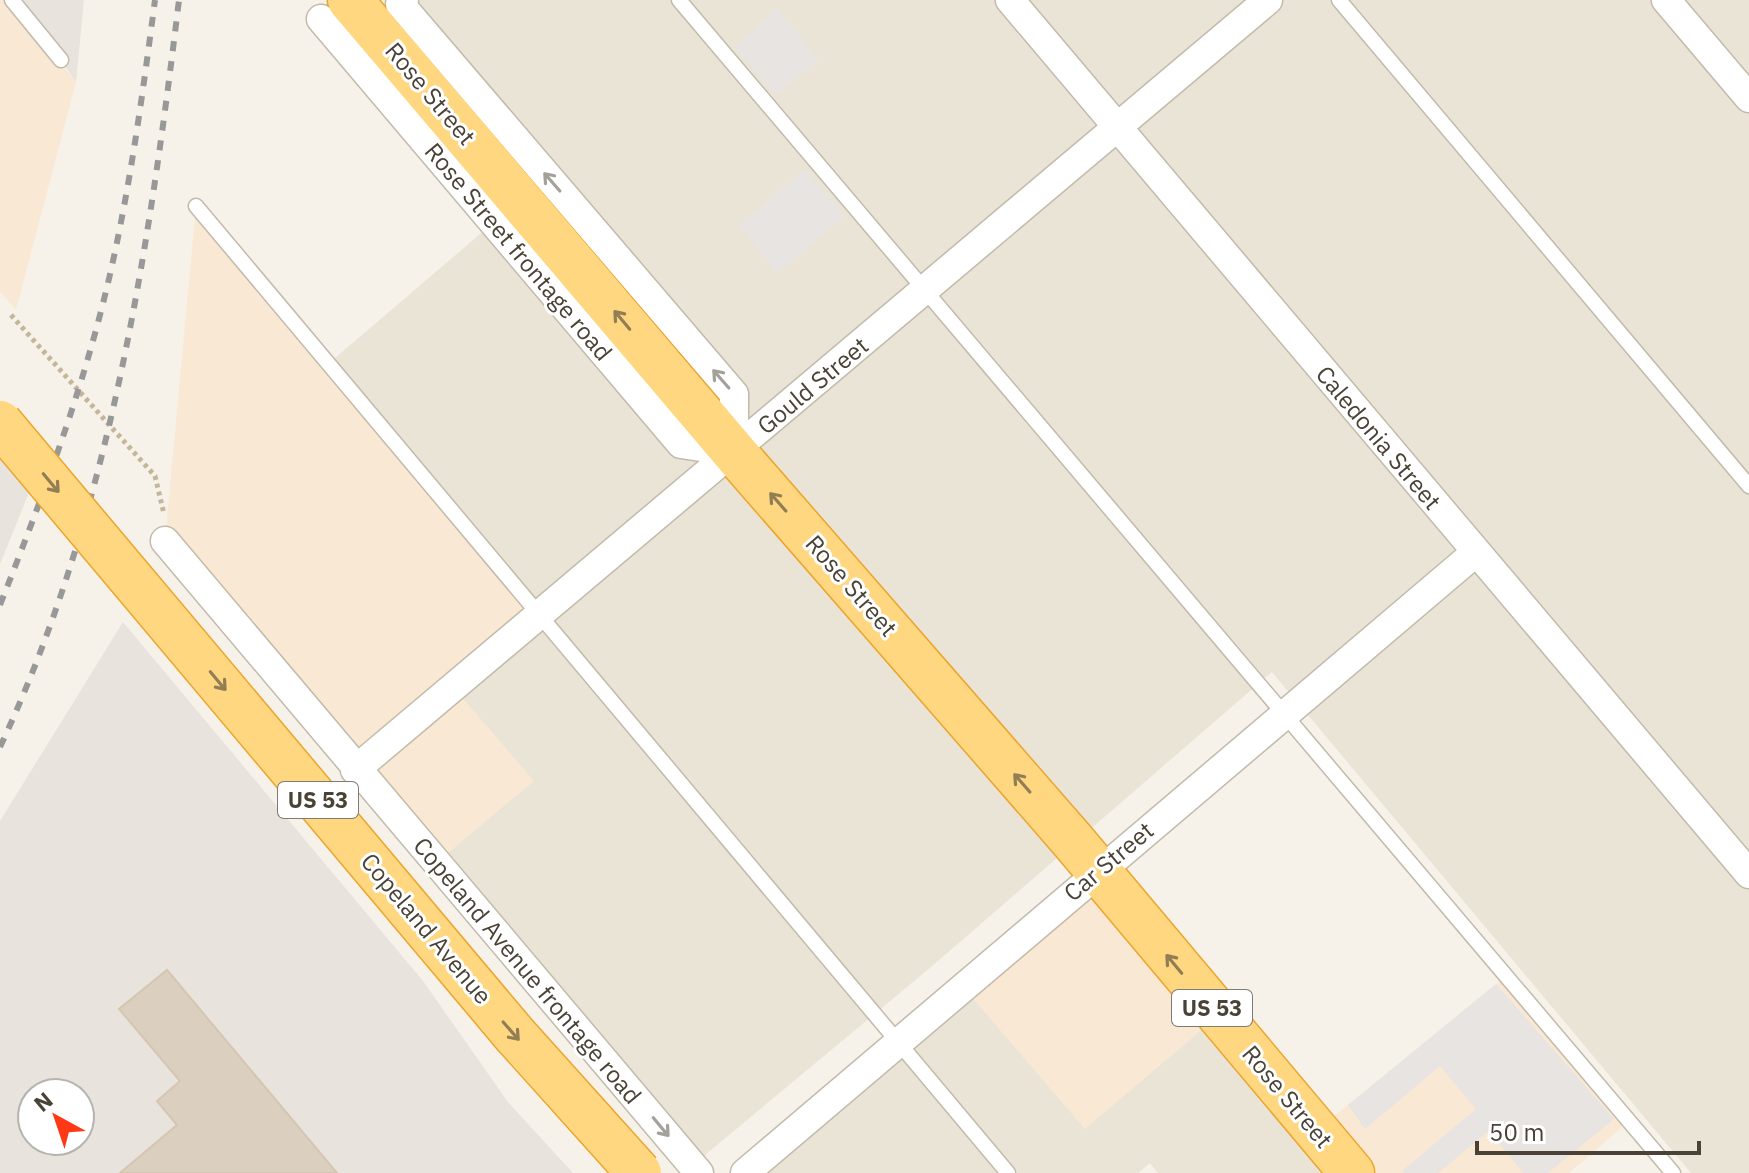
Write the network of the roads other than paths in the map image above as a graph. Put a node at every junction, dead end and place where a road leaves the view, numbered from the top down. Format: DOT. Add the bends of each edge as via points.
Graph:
graph roads {
  1 [pos="12,0"];
  2 [pos="679,0"];
  3 [pos="1010,0"];
  4 [pos="1268,0"];
  5 [pos="1339,0"];
  6 [pos="1666,0"];
  7 [pos="400,1"];
  8 [pos="335,10"];
  9 [pos="61,60"];
  10 [pos="1749,98"];
  11 [pos="1118,128"];
  12 [pos="196,206"];
  13 [pos="928,290"];
  14 [pos="0,423"];
  15 [pos="721,437"];
  16 [pos="1749,486"];
  17 [pos="165,541"];
  18 [pos="1475,553"];
  19 [pos="541,614"];
  20 [pos="1284,714"];
  21 [pos="355,770"];
  22 [pos="1097,872"];
  23 [pos="1749,874"];
  24 [pos="898,1043"];
  25 [pos="639,1173"];
  26 [pos="699,1173"];
  27 [pos="745,1173"];
  28 [pos="1008,1173"];
  29 [pos="1352,1173"];
  30 [pos="1673,1173"];
  1 -- 9 [label="lane"];
  2 -- 13 [label="lane"];
  3 -- 11 [label="street, Caledonia Street"];
  4 -- 11 [label="street, Gould Street"];
  5 -- 16 [label="lane"];
  6 -- 10 [label="street"];
  15 -- 7 [label="street, one-way" via="734,394"];
  8 -- 15 [label="highway, Rose Street / US 53"];
  11 -- 13 [label="street, Gould Street"];
  11 -- 18 [label="street, Caledonia Street"];
  12 -- 19 [label="lane"];
  13 -- 15 [label="street, Gould Street"];
  13 -- 20 [label="lane"];
  14 -- 25 [label="highway, Copeland Avenue / US 53, one-way, bridge" via="505,1023"];
  15 -- 19 [label="street, Gould Street"];
  22 -- 15 [label="highway, Rose Street / US 53, one-way"];
  17 -- 21 [label="street, Copeland Avenue frontage road"];
  18 -- 20 [label="street, Car Street"];
  18 -- 23 [label="street, Caledonia Street"];
  19 -- 21 [label="street, Gould Street"];
  19 -- 24 [label="lane"];
  20 -- 22 [label="street, Car Street"];
  20 -- 30 [label="lane"];
  21 -- 26 [label="street, Copeland Avenue frontage road, one-way"];
  22 -- 24 [label="street, Car Street"];
  29 -- 22 [label="highway, Rose Street / US 53, one-way"];
  24 -- 27 [label="street, Car Street"];
  24 -- 28 [label="lane"];
}
